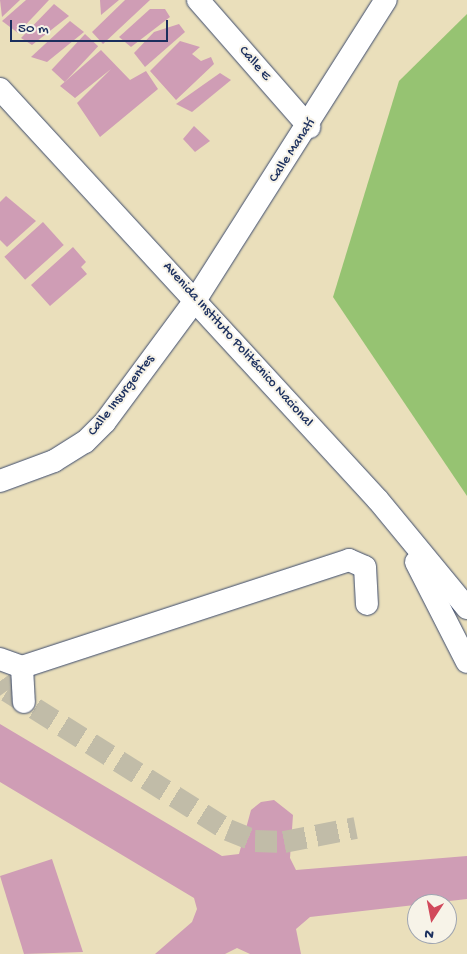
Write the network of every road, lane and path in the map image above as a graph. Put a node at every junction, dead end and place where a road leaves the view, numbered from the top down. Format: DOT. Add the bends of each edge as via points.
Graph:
graph roads {
  1 [pos="198,0"];
  2 [pos="386,0"];
  3 [pos="0,89"];
  4 [pos="309,127"];
  5 [pos="196,299"];
  6 [pos="0,481"];
  7 [pos="397,525"];
  8 [pos="367,604"];
  9 [pos="467,608"];
  10 [pos="0,659"];
  11 [pos="467,662"];
  12 [pos="22,667"];
  13 [pos="24,702"];
  1 -- 4 [label="street, Calle E"];
  2 -- 4 [label="street, Calle Manatí"];
  3 -- 5 [label="street, Avenida Instituto Politécnico Nacional"];
  4 -- 5 [label="street, Calle Manatí"];
  5 -- 6 [label="street, Calle Insurgentes" via="85,442 54,461"];
  5 -- 7 [label="street, Avenida Instituto Politécnico Nacional"];
  7 -- 9 [label="street, Avenida Instituto Politécnico Nacional"];
  7 -- 11 [label="street"];
  8 -- 12 [label="street" via="365,567 349,560"];
  10 -- 12 [label="street"];
  12 -- 13 [label="street"];
}
